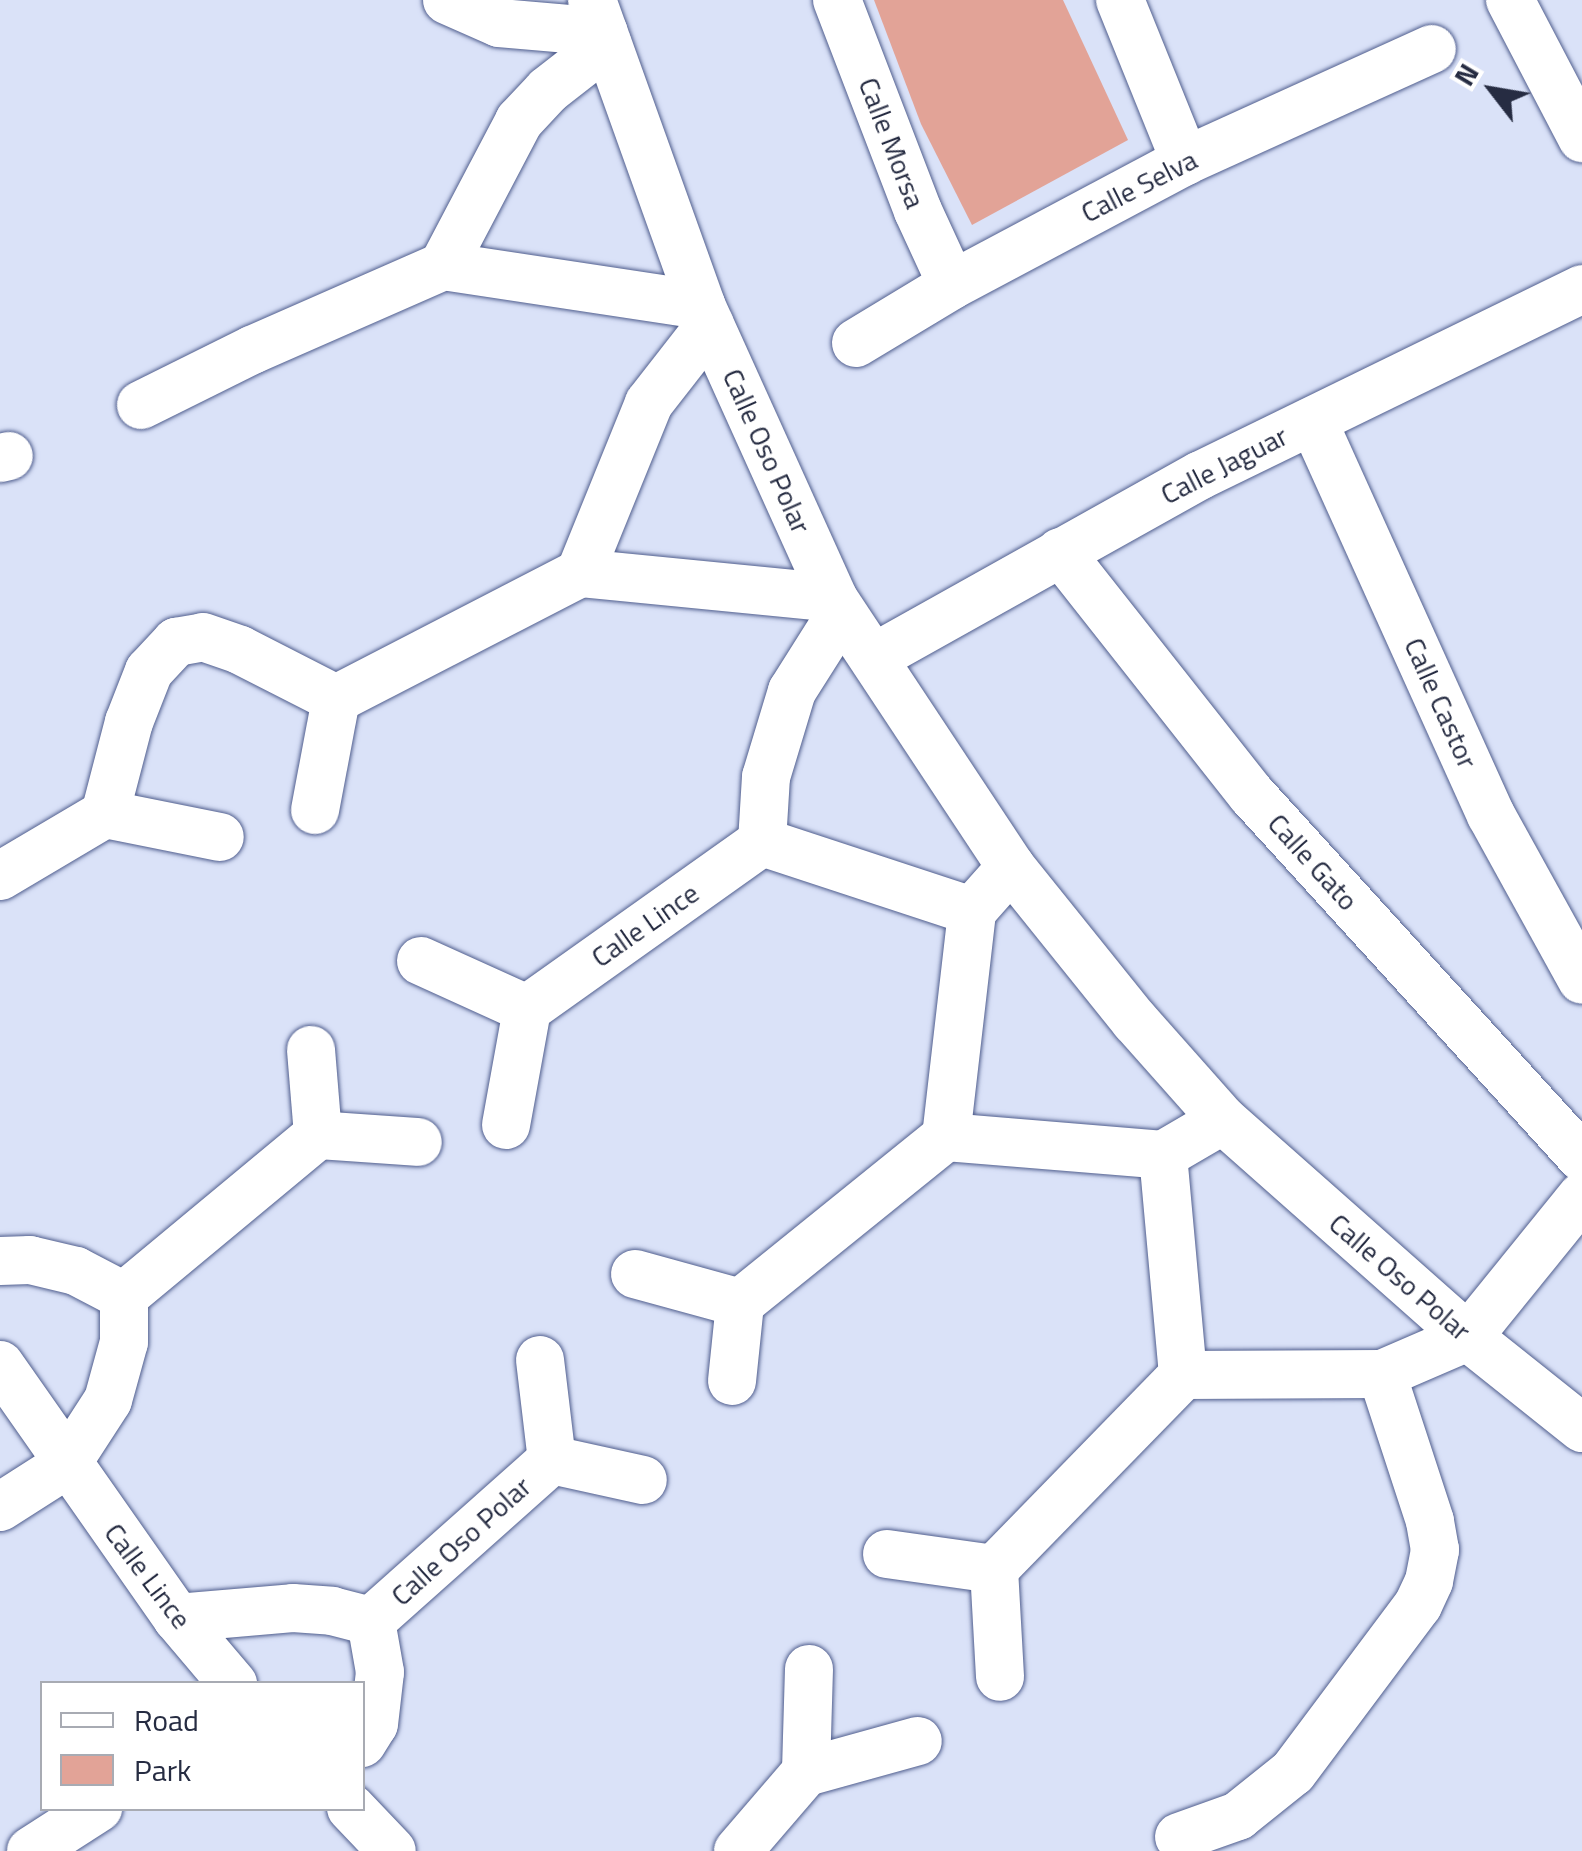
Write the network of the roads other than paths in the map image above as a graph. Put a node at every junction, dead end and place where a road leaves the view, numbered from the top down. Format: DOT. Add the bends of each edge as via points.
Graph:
graph roads {
  1 [pos="447,0"];
  2 [pos="837,0"];
  3 [pos="1120,0"];
  4 [pos="1510,0"];
  5 [pos="601,25"];
  6 [pos="1432,48"];
  7 [pos="1582,138"];
  8 [pos="1185,162"];
  9 [pos="443,266"];
  10 [pos="952,285"];
  11 [pos="1582,289"];
  12 [pos="706,315"];
  13 [pos="856,343"];
  14 [pos="141,406"];
  15 [pos="1313,420"];
  16 [pos="1060,552"];
  17 [pos="580,573"];
  18 [pos="838,605"];
  19 [pos="875,657"];
  20 [pos="336,698"];
  21 [pos="315,810"];
  22 [pos="105,814"];
  23 [pos="220,837"];
  24 [pos="762,842"];
  25 [pos="1011,867"];
  26 [pos="0,876"];
  27 [pos="972,910"];
  28 [pos="421,961"];
  29 [pos="1582,980"];
  30 [pos="527,1009"];
  31 [pos="311,1050"];
  32 [pos="1223,1120"];
  33 [pos="506,1125"];
  34 [pos="318,1134"];
  35 [pos="946,1138"];
  36 [pos="418,1142"];
  37 [pos="1163,1155"];
  38 [pos="1582,1158"];
  39 [pos="1582,1196"];
  40 [pos="0,1261"];
  41 [pos="635,1274"];
  42 [pos="124,1296"];
  43 [pos="740,1303"];
  44 [pos="1468,1338"];
  45 [pos="540,1360"];
  46 [pos="0,1365"];
  47 [pos="1382,1374"];
  48 [pos="1184,1375"];
  49 [pos="732,1381"];
  50 [pos="1582,1428"];
  51 [pos="552,1460"];
  52 [pos="66,1465"];
  53 [pos="644,1480"];
  54 [pos="0,1507"];
  55 [pos="888,1554"];
  56 [pos="994,1569"];
  57 [pos="177,1618"];
  58 [pos="370,1621"];
  59 [pos="809,1669"];
  60 [pos="1000,1677"];
  61 [pos="230,1681"];
  62 [pos="365,1738"];
  63 [pos="918,1742"];
  64 [pos="806,1772"];
  65 [pos="93,1811"];
  66 [pos="353,1811"];
  67 [pos="1179,1837"];
  68 [pos="31,1851"];
  69 [pos="392,1851"];
  70 [pos="738,1851"];
  1 -- 5 [label="street" via="499,23"];
  2 -- 10 [label="street, Calle Morsa"];
  3 -- 8 [label="street"];
  4 -- 7 [label="street"];
  5 -- 9 [label="street" via="519,121"];
  5 -- 12 [label="street, Calle Oso Polar"];
  6 -- 8 [label="street, Calle Selva"];
  8 -- 10 [label="street, Calle Selva"];
  9 -- 12 [label="street"];
  9 -- 14 [label="street"];
  10 -- 13 [label="street, Calle Selva"];
  11 -- 15 [label="street, Calle Jaguar"];
  12 -- 17 [label="street" via="648,403"];
  12 -- 18 [label="street, Calle Oso Polar"];
  15 -- 16 [label="street, Calle Jaguar"];
  15 -- 29 [label="street, Calle Castor" via="1491,815"];
  16 -- 19 [label="street, Calle Jaguar"];
  16 -- 38 [label="street, Calle Gato" via="1252,795"];
  17 -- 18 [label="street"];
  17 -- 20 [label="street"];
  18 -- 19 [label="street, Calle Oso Polar"];
  18 -- 24 [label="street" via="792,690 766,777"];
  19 -- 25 [label="street, Calle Oso Polar"];
  20 -- 21 [label="street"];
  20 -- 22 [label="street" via="203,637 176,642 149,671"];
  22 -- 23 [label="street"];
  22 -- 26 [label="street"];
  24 -- 27 [label="street"];
  24 -- 30 [label="street, Calle Lince"];
  25 -- 27 [label="street"];
  25 -- 32 [label="street, Calle Oso Polar"];
  27 -- 35 [label="street"];
  28 -- 30 [label="street"];
  30 -- 33 [label="street"];
  31 -- 34 [label="street"];
  32 -- 37 [label="street"];
  32 -- 44 [label="street, Calle Oso Polar"];
  34 -- 36 [label="street"];
  34 -- 42 [label="street"];
  35 -- 37 [label="street"];
  35 -- 43 [label="street"];
  37 -- 48 [label="street"];
  39 -- 44 [label="street"];
  40 -- 42 [label="street" via="76,1270"];
  41 -- 43 [label="street"];
  42 -- 52 [label="street" via="124,1342 108,1400"];
  43 -- 49 [label="street"];
  44 -- 47 [label="street"];
  44 -- 50 [label="street, Calle Oso Polar"];
  45 -- 51 [label="street, Calle Oso Polar"];
  46 -- 52 [label="street, Calle Lince"];
  47 -- 48 [label="street"];
  47 -- 67 [label="street" via="1430,1521 1430,1581 1293,1772 1238,1816"];
  48 -- 56 [label="street"];
  51 -- 53 [label="street, Calle Oso Polar"];
  51 -- 58 [label="street, Calle Oso Polar"];
  52 -- 54 [label="street"];
  52 -- 57 [label="street, Calle Lince"];
  55 -- 56 [label="street"];
  56 -- 60 [label="street"];
  57 -- 58 [label="street, Calle Oso Polar" via="292,1608"];
  57 -- 61 [label="street, Calle Lince"];
  58 -- 62 [label="street, Calle Oso Polar" via="380,1672 374,1724"];
  59 -- 64 [label="street"];
  63 -- 64 [label="street"];
  64 -- 70 [label="street"];
  65 -- 68 [label="street"];
  66 -- 69 [label="street"];
}
